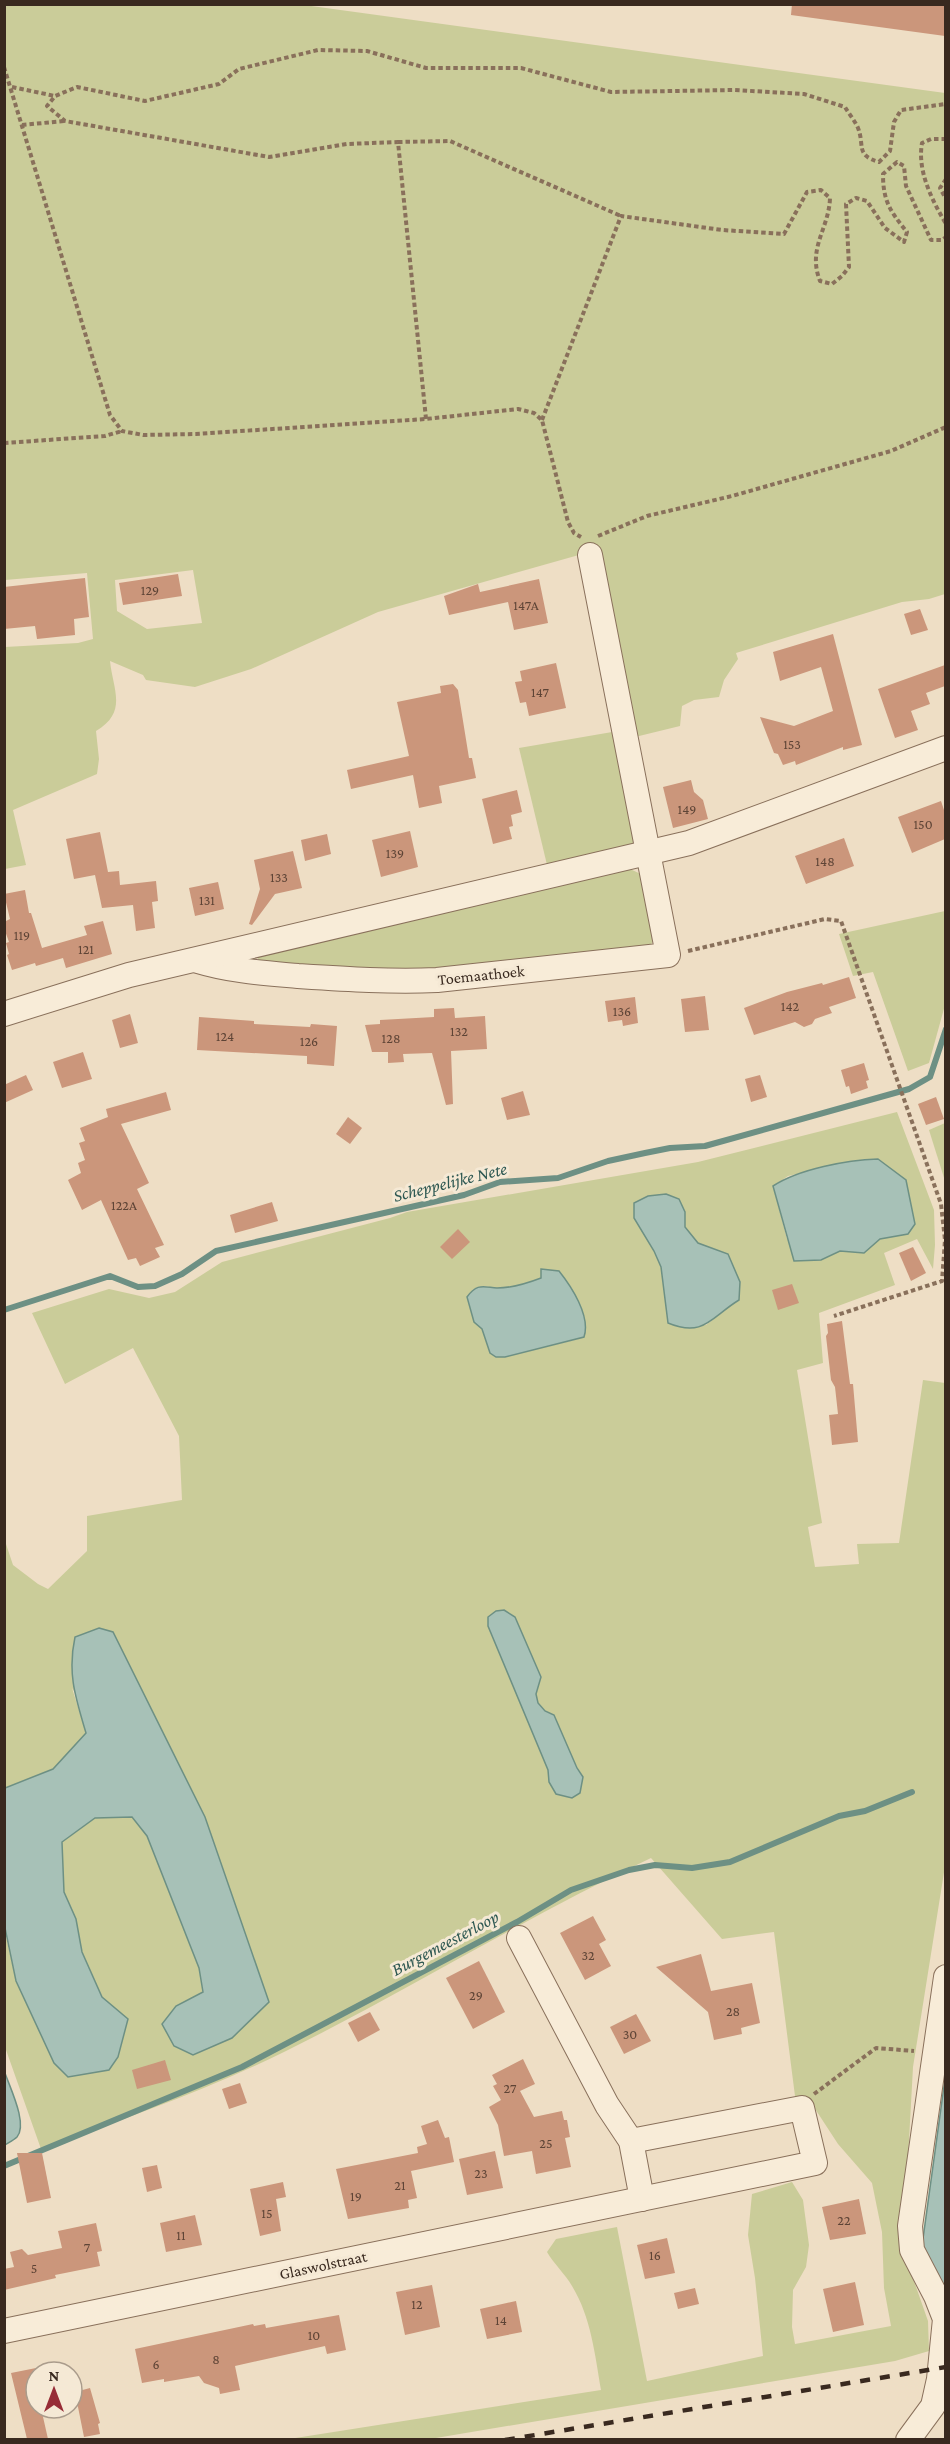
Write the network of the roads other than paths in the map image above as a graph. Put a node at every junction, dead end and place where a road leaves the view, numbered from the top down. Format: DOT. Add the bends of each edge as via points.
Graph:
graph roads {
  1 [pos="590,544"];
  2 [pos="945,748"];
  3 [pos="649,854"];
  4 [pos="192,960"];
  5 [pos="4,1014"];
  6 [pos="519,1938"];
  7 [pos="945,1977"];
  8 [pos="631,2141"];
  9 [pos="642,2199"];
  10 [pos="4,2331"];
  11 [pos="908,2439"];
  1 -- 3 [label="street"];
  2 -- 3 [label="street, Toemaathoek" via="700,840"];
  3 -- 4 [label="street, Toemaathoek"];
  3 -- 4 [label="street, Toemaathoek" via="668,955 399,982 264,973"];
  4 -- 5 [label="street, Toemaathoek"];
  6 -- 8 [label="street" via="607,2105"];
  7 -- 11 [label="street" via="910,2226 912,2250 945,2319 933,2406"];
  8 -- 9 [label="street"];
  8 -- 9 [label="street, Glaswolstraat" via="802,2108 815,2163"];
  9 -- 10 [label="street, Glaswolstraat"];
}
